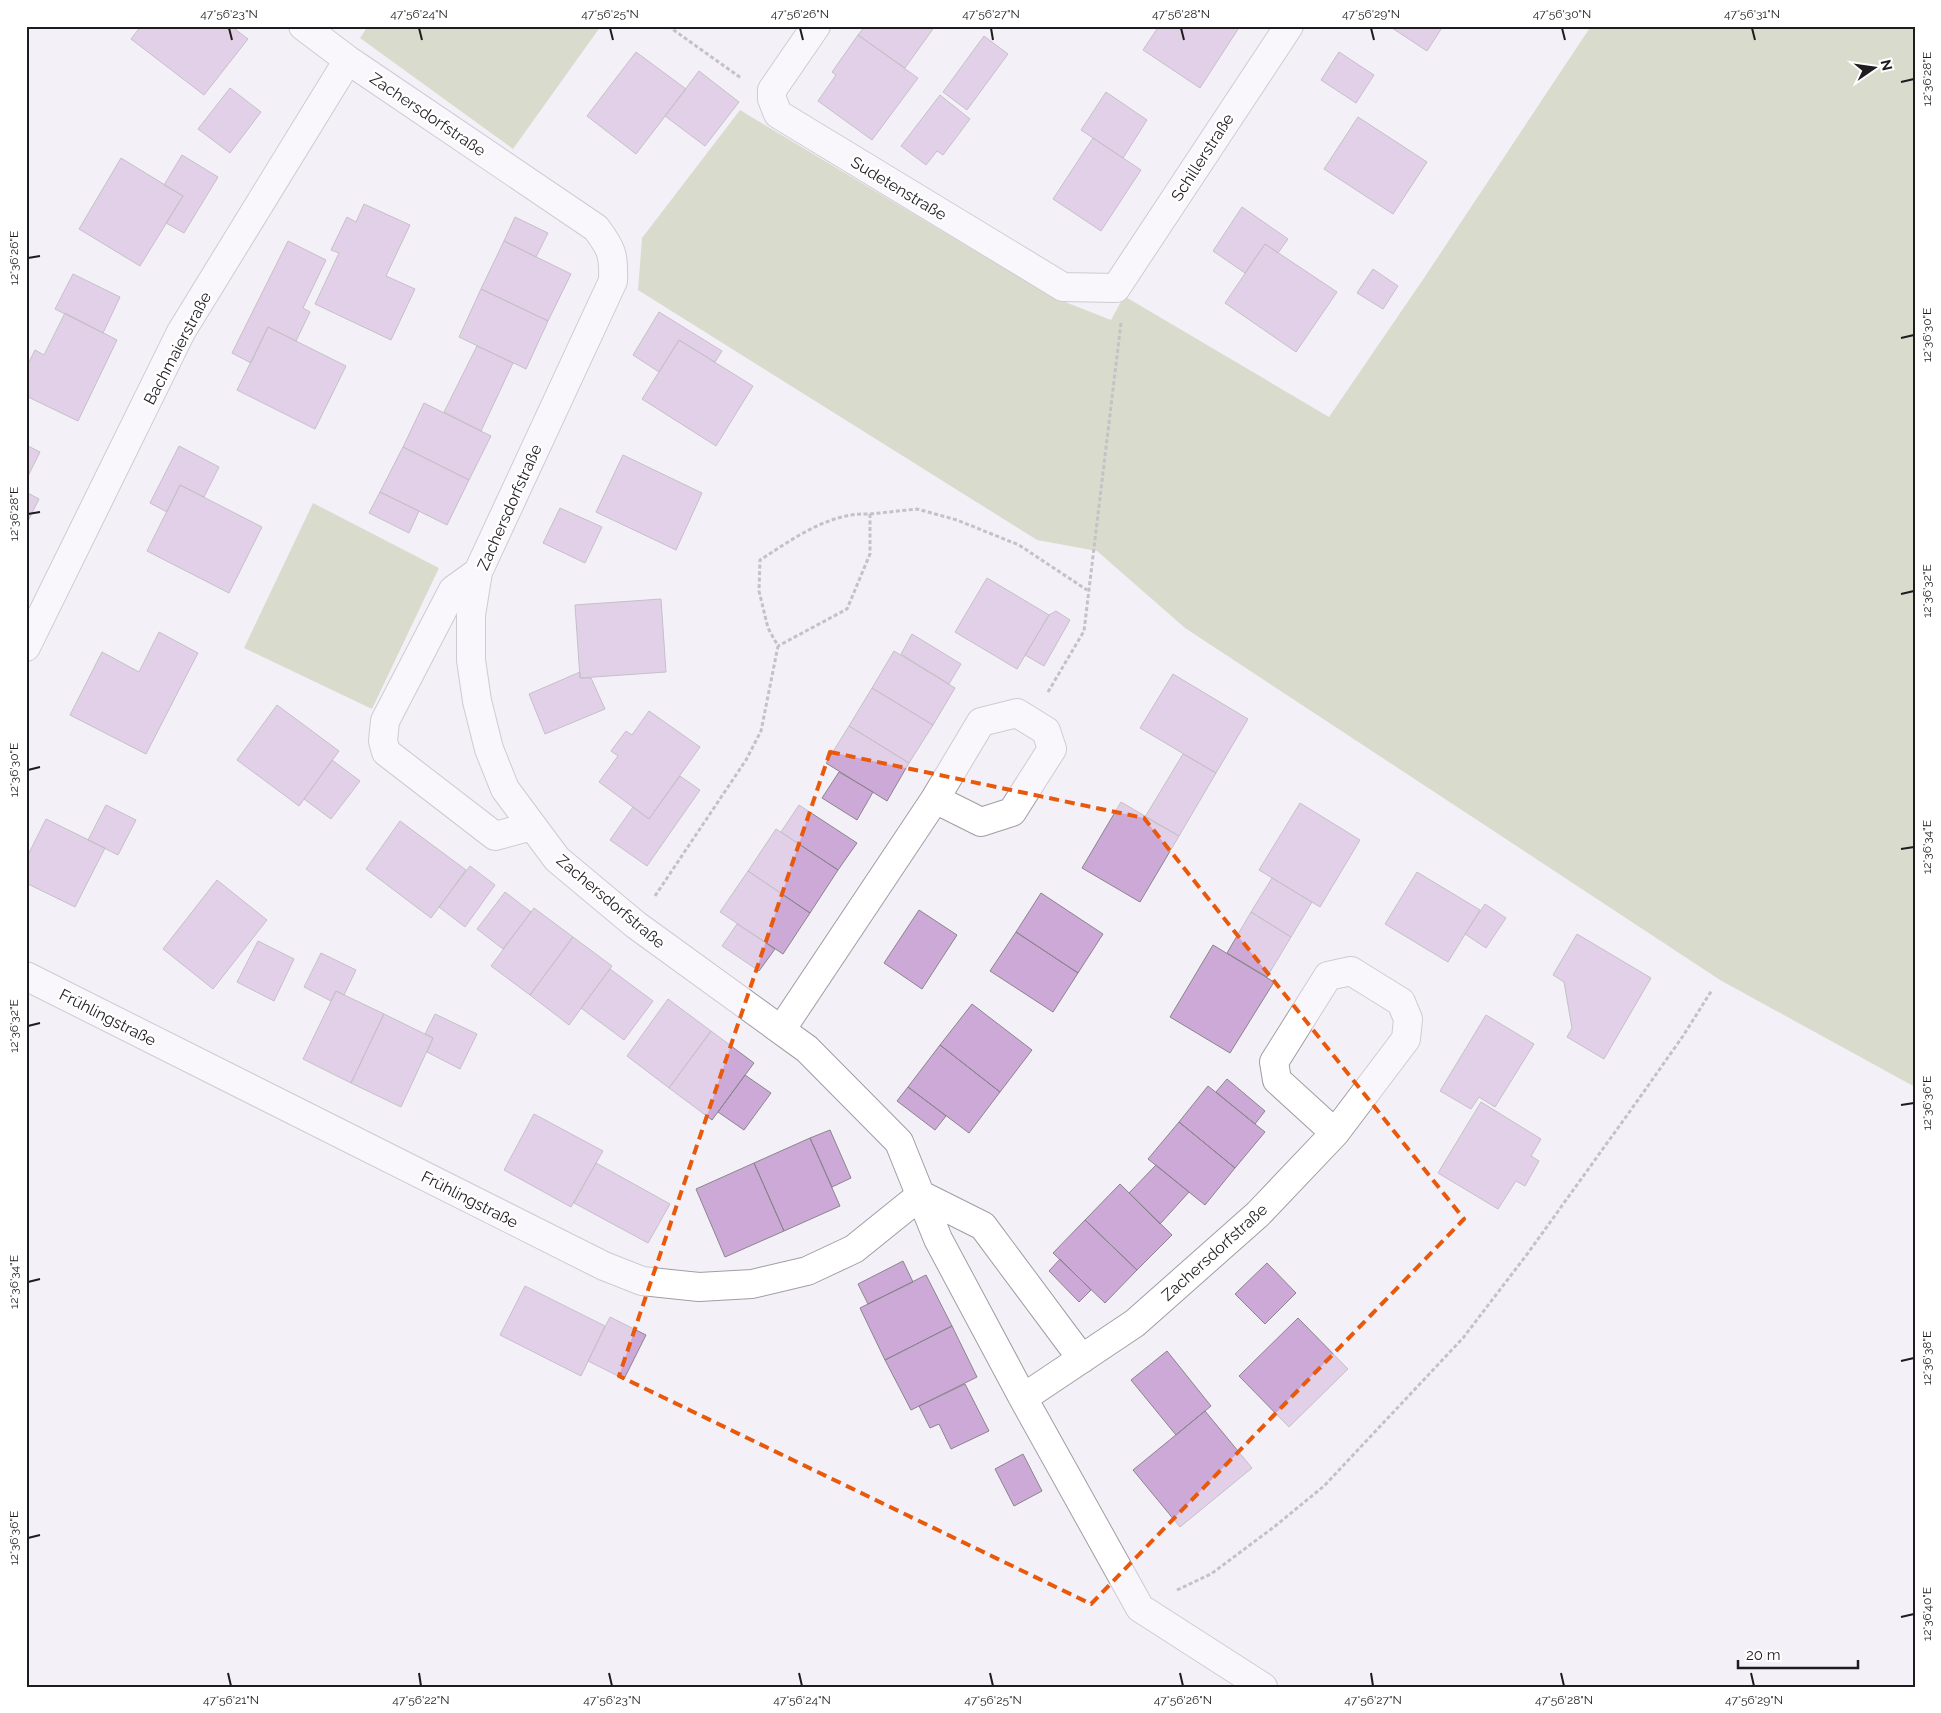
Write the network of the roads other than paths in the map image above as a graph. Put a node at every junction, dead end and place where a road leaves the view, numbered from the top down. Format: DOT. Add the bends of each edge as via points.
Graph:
graph roads {
  1 [pos="303,26"];
  2 [pos="816,26"];
  3 [pos="1289,26"];
  4 [pos="348,60"];
  5 [pos="1116,288"];
  6 [pos="478,572"];
  7 [pos="26,647"];
  8 [pos="935,799"];
  9 [pos="532,826"];
  10 [pos="26,976"];
  11 [pos="781,1030"];
  12 [pos="1335,1132"];
  13 [pos="921,1195"];
  14 [pos="1082,1359"];
  15 [pos="1023,1398"];
  16 [pos="1263,1687"];
  1 -- 4 [label="street, Zachersdorfstraße"];
  2 -- 5 [label="street, Sudetenstraße" via="772,90 778,114 1063,287"];
  3 -- 5 [label="street, Schillerstraße"];
  4 -- 6 [label="street, Zachersdorfstraße" via="596,228 614,259 613,281"];
  4 -- 7 [label="street, Bachmaierstraße" via="181,332"];
  6 -- 9 [label="street, Zachersdorfstraße" via="471,615 471,660 477,701 489,749 506,789"];
  6 -- 9 [label="street" via="453,590 386,721 383,741 386,752 495,836"];
  8 -- 8 [label="street" via="982,722 1017,712 1046,731 1052,749 1012,812 981,822"];
  8 -- 11 [label="street"];
  9 -- 11 [label="street, Zachersdorfstraße" via="557,859 636,925"];
  10 -- 13 [label="street, Frühlingstraße" via="604,1266 642,1281 699,1287 752,1284 807,1271 854,1249"];
  11 -- 13 [label="street, Zachersdorfstraße" via="808,1049 900,1142"];
  12 -- 12 [label="street, Zachersdorfstraße" via="1406,1039 1408,1019 1400,1002 1351,971 1328,976 1274,1062 1277,1080"];
  12 -- 14 [label="street, Zachersdorfstraße" via="1258,1214 1135,1323"];
  13 -- 14 [label="street" via="983,1226"];
  13 -- 15 [label="street, Zachersdorfstraße" via="938,1239"];
  14 -- 15 [label="street, Zachersdorfstraße"];
  15 -- 16 [label="street, Zachersdorfstraße" via="1140,1608"];
}
